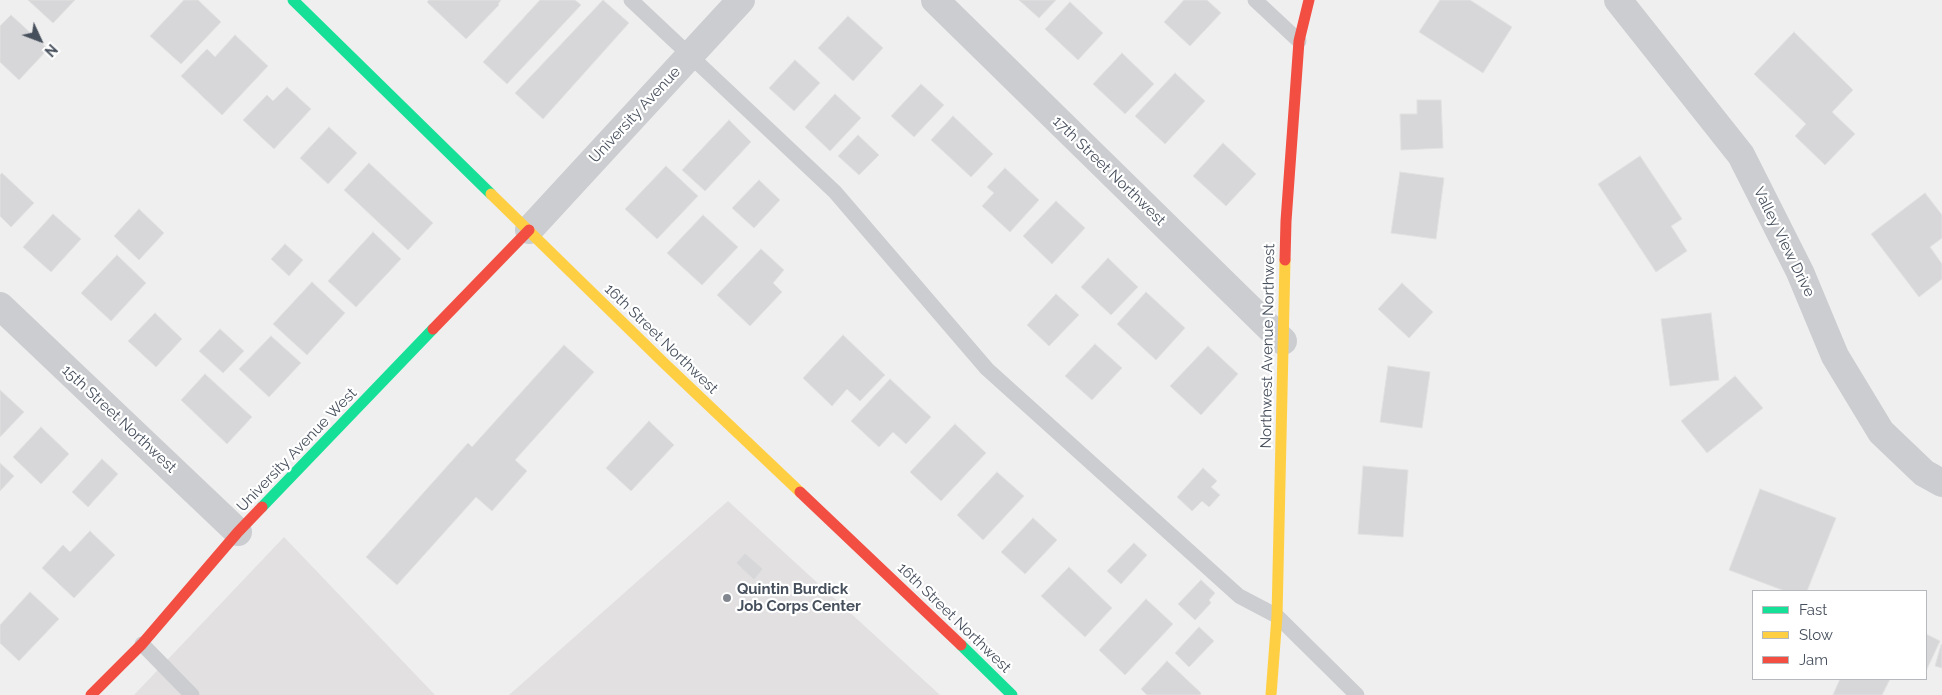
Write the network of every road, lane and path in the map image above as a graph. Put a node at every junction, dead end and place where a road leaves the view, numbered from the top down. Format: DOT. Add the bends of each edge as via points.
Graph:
graph roads {
  1 [pos="293,0"];
  2 [pos="630,0"];
  3 [pos="741,0"];
  4 [pos="935,0"];
  5 [pos="1255,0"];
  6 [pos="1309,0"];
  7 [pos="1618,0"];
  8 [pos="1299,41"];
  9 [pos="690,55"];
  10 [pos="529,230"];
  11 [pos="0,306"];
  12 [pos="1283,342"];
  13 [pos="1942,484"];
  14 [pos="238,532"];
  15 [pos="1277,616"];
  16 [pos="142,644"];
  17 [pos="91,695"];
  18 [pos="192,695"];
  19 [pos="1012,695"];
  20 [pos="1272,695"];
  21 [pos="1357,695"];
  1 -- 10 [label="street, 16th Street Northwest"];
  2 -- 9 [label="lane"];
  3 -- 9 [label="street, University Avenue"];
  4 -- 12 [label="street, 17th Street Northwest"];
  5 -- 8 [label="lane"];
  6 -- 8 [label="street, Northwest Avenue Northwest"];
  7 -- 13 [label="street, Valley View Drive" via="1741,155 1800,272 1835,356 1881,432 1924,473"];
  8 -- 12 [label="street, Northwest Avenue Northwest" via="1286,221"];
  9 -- 10 [label="street, University Avenue"];
  9 -- 15 [label="lane" via="835,192 987,369 1239,596"];
  10 -- 14 [label="street, University Avenue West"];
  10 -- 19 [label="street, 16th Street Northwest"];
  11 -- 14 [label="street, 15th Street Northwest"];
  12 -- 15 [label="street, Northwest Avenue Northwest"];
  14 -- 16 [label="street, University Avenue West"];
  15 -- 20 [label="street, Northwest Avenue Northwest"];
  15 -- 21 [label="lane"];
  16 -- 17 [label="street, University Avenue West"];
  16 -- 18 [label="lane"];
}
